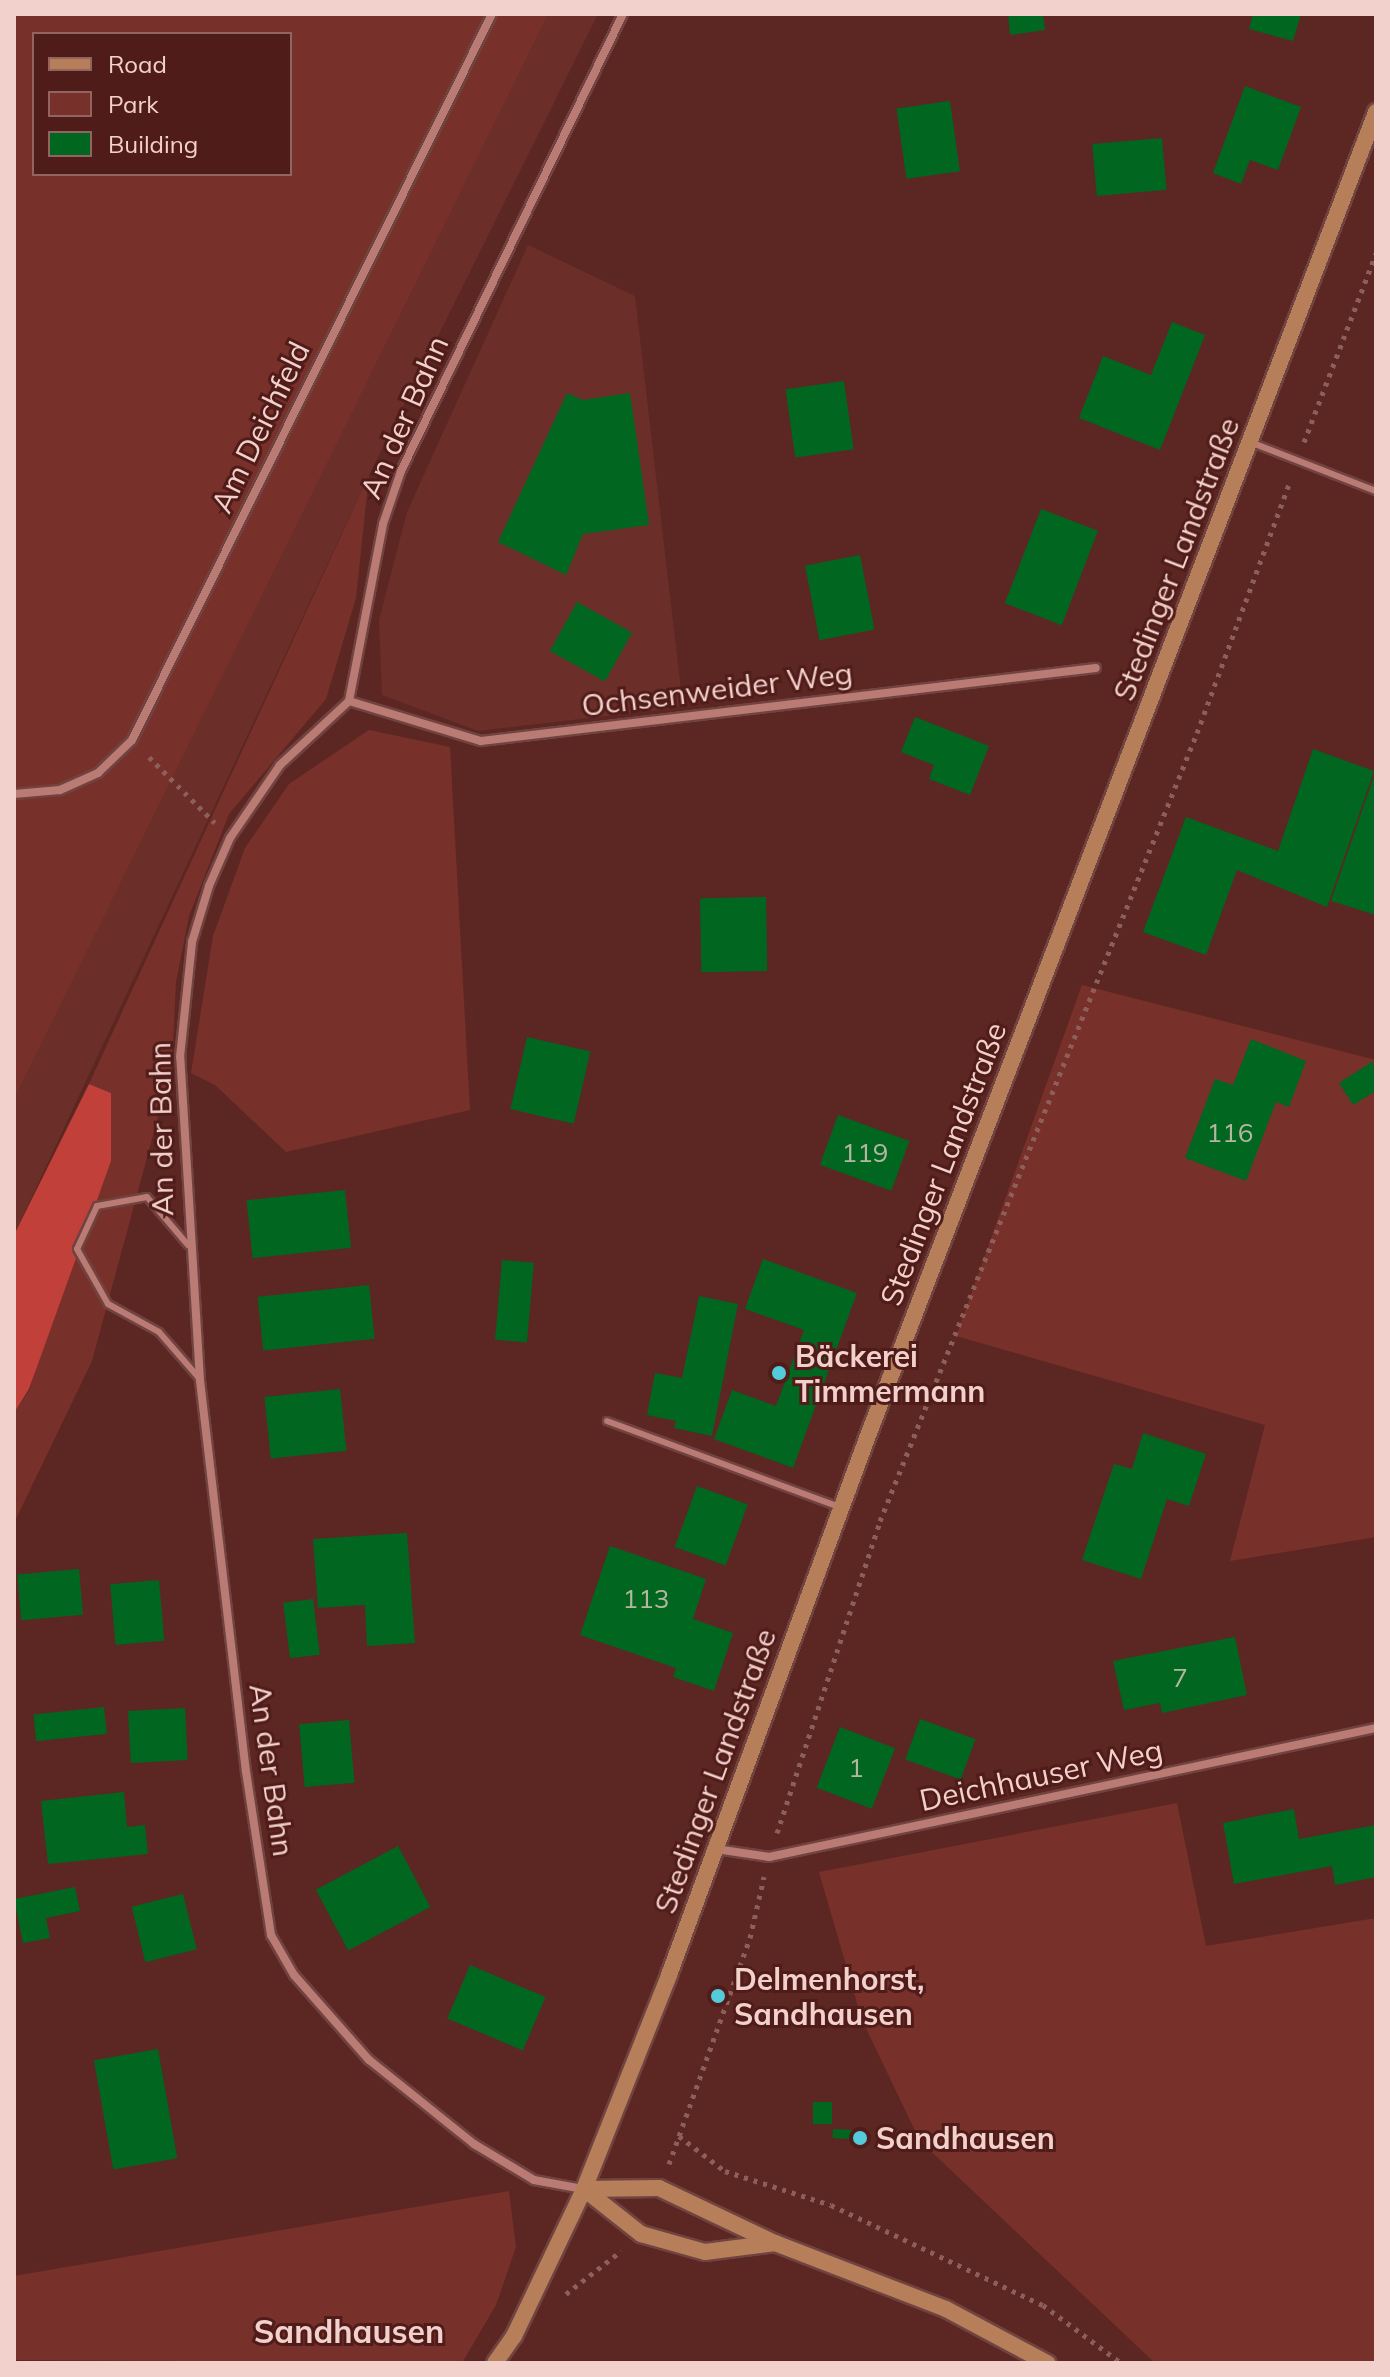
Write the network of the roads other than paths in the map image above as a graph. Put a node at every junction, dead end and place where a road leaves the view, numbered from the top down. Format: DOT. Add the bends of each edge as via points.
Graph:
graph roads {
  1 [pos="492,14"];
  2 [pos="623,14"];
  3 [pos="1376,112"];
  4 [pos="1250,442"];
  5 [pos="1376,491"];
  6 [pos="1096,668"];
  7 [pos="349,701"];
  8 [pos="14,794"];
  9 [pos="188,1245"];
  10 [pos="200,1380"];
  11 [pos="607,1421"];
  12 [pos="842,1508"];
  13 [pos="1376,1728"];
  14 [pos="716,1849"];
  15 [pos="584,2189"];
  16 [pos="775,2243"];
  17 [pos="495,2363"];
  18 [pos="1047,2363"];
  1 -- 8 [label="street, Am Deichfeld" via="132,740 98,773 60,790"];
  2 -- 7 [label="street, An der Bahn" via="401,471 383,524"];
  3 -- 4 [label="main road, Stedinger Landstraße"];
  4 -- 5 [label="lane"];
  4 -- 12 [label="main road, Stedinger Landstraße"];
  6 -- 7 [label="street, Ochsenweider Weg" via="481,741"];
  7 -- 9 [label="street, An der Bahn" via="280,765 230,838 192,942 180,1057"];
  9 -- 10 [label="street, An der Bahn"];
  9 -- 10 [label="lane" via="147,1197 97,1206 77,1249 108,1304 159,1332"];
  10 -- 15 [label="street, An der Bahn" via="246,1772 271,1935 294,1975 369,2060 474,2144 534,2180"];
  11 -- 12 [label="lane"];
  12 -- 14 [label="main road, Stedinger Landstraße"];
  13 -- 14 [label="street, Deichhauser Weg" via="769,1857"];
  14 -- 15 [label="main road, Stedinger Landstraße"];
  15 -- 16 [label="main road" via="659,2188"];
  15 -- 16 [label="main road" via="641,2234 705,2252"];
  15 -- 17 [label="main road, Stedinger Landstraße" via="514,2336"];
  16 -- 18 [label="main road" via="946,2309"];
}
